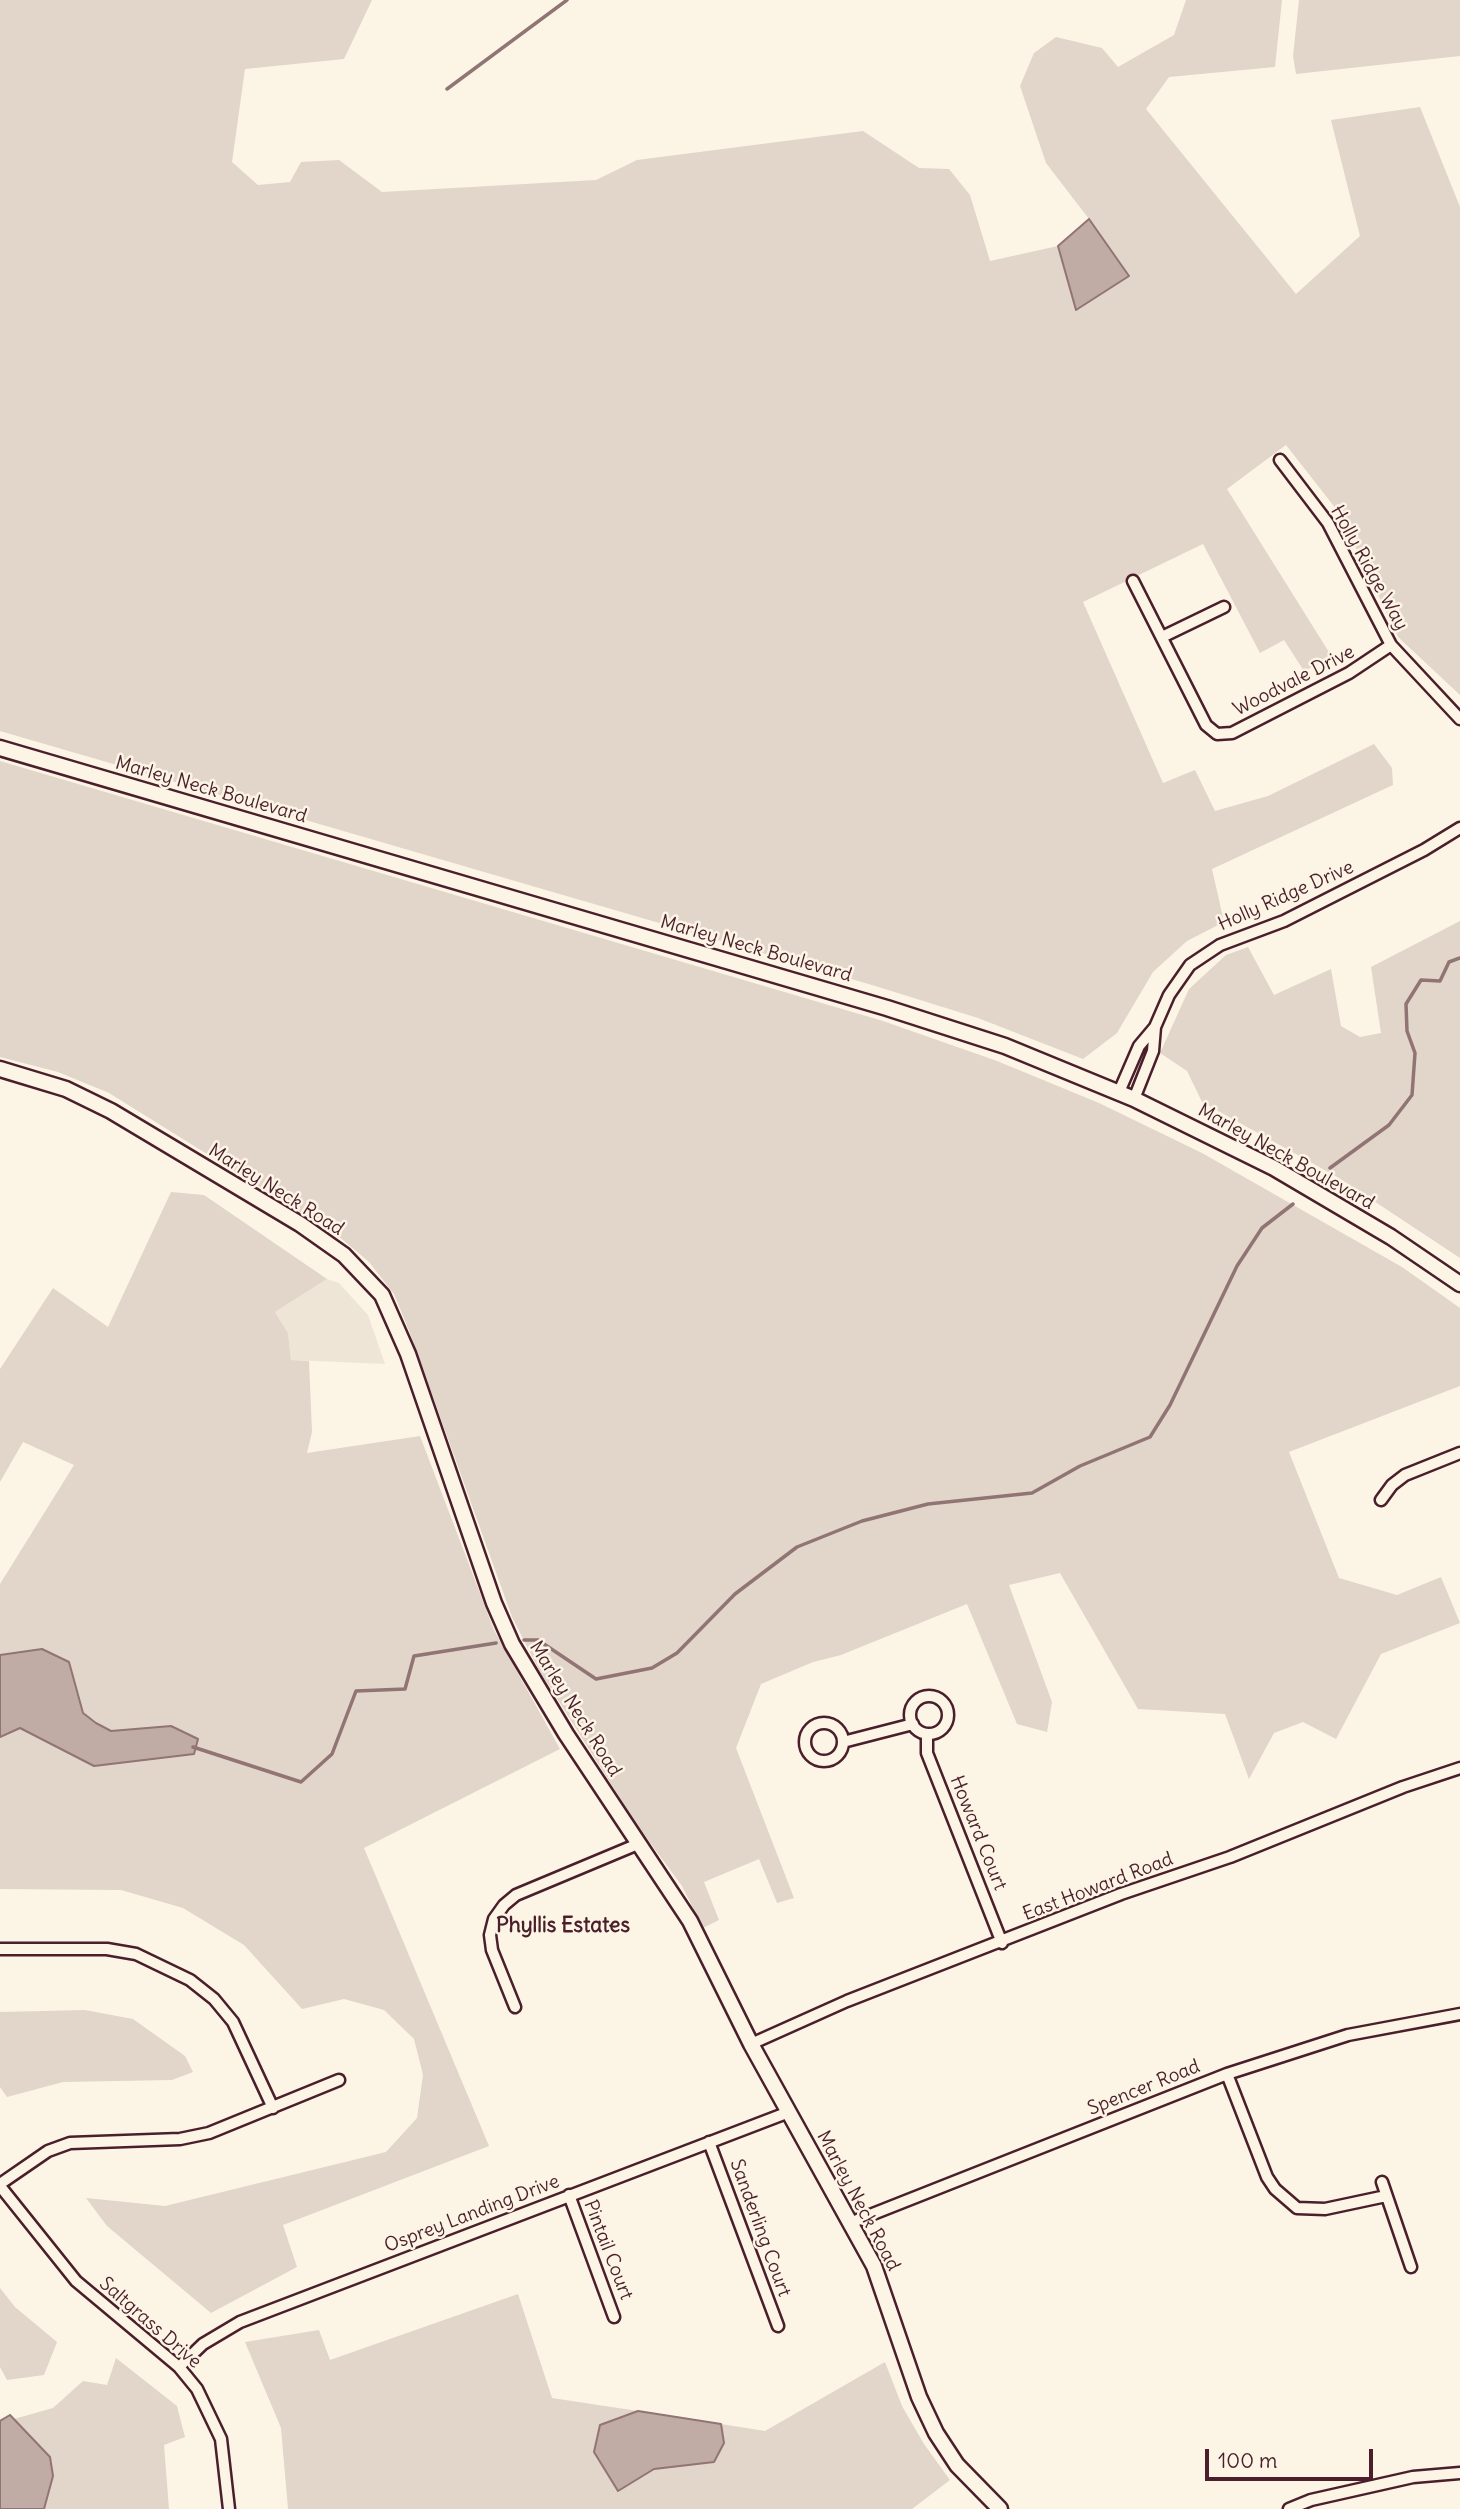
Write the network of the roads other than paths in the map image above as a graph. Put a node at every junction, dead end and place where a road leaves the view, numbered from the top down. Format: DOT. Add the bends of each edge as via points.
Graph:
graph roads {
  1 [pos="1280,460"];
  2 [pos="1133,581"];
  3 [pos="1224,607"];
  4 [pos="1162,637"];
  5 [pos="1391,645"];
  6 [pos="1460,719"];
  7 [pos="0,748"];
  8 [pos="1460,828"];
  9 [pos="1155,1027"];
  10 [pos="0,1069"];
  11 [pos="1119,1092"];
  12 [pos="1133,1098"];
  13 [pos="1460,1284"];
  14 [pos="1460,1453"];
  15 [pos="1381,1500"];
  16 [pos="913,1724"];
  17 [pos="927,1734"];
  18 [pos="843,1742"];
  19 [pos="1460,1768"];
  20 [pos="638,1844"];
  21 [pos="1002,1943"];
  22 [pos="0,1950"];
  23 [pos="515,2007"];
  24 [pos="1460,2014"];
  25 [pos="751,2044"];
  26 [pos="1227,2074"];
  27 [pos="339,2080"];
  28 [pos="273,2108"];
  29 [pos="789,2112"];
  30 [pos="709,2143"];
  31 [pos="1381,2182"];
  32 [pos="0,2185"];
  33 [pos="569,2195"];
  34 [pos="1386,2196"];
  35 [pos="850,2223"];
  36 [pos="1410,2267"];
  37 [pos="614,2317"];
  38 [pos="778,2326"];
  39 [pos="179,2367"];
  40 [pos="1460,2473"];
  41 [pos="229,2509"];
  42 [pos="1000,2509"];
  43 [pos="1289,2509"];
  1 -- 5 [label="street, Holly Ridge Way" via="1328,523"];
  2 -- 4 [label="street, Woodvale Drive"];
  3 -- 4 [label="street"];
  4 -- 5 [label="street, Woodvale Drive" via="1206,725 1225,734 1349,673"];
  5 -- 6 [label="street, Holly Ridge Way"];
  7 -- 11 [label="street, Marley Neck Boulevard" via="899,1011 1005,1046"];
  8 -- 9 [label="street, Holly Ridge Drive" via="1284,921 1205,954 1178,979"];
  9 -- 11 [label="street, Holly Ridge Drive" via="1139,1046"];
  9 -- 12 [label="street, Holly Ridge Drive" via="1153,1051"];
  10 -- 20 [label="street, Marley Neck Road" via="100,1104 300,1224 366,1275 382,1296 408,1353 512,1644"];
  11 -- 12 [label="street, Marley Neck Boulevard"];
  12 -- 13 [label="street, Marley Neck Boulevard" via="1274,1168"];
  14 -- 15 [label="street" via="1405,1475"];
  16 -- 17 [label="street"];
  16 -- 17 [label="street" via="910,1716 918,1700 936,1697 948,1719 944,1727"];
  16 -- 18 [label="street"];
  17 -- 21 [label="street, Howard Court" via="927,1754"];
  19 -- 21 [label="street, East Howard Road"];
  20 -- 23 [label="street" via="516,1895 504,1905 490,1935"];
  20 -- 25 [label="street, Marley Neck Road" via="690,1921"];
  21 -- 25 [label="street, East Howard Road" via="846,2001"];
  22 -- 28 [label="street" via="107,1949 136,1954 181,1975 214,1999 233,2022"];
  24 -- 26 [label="street, Spencer Road" via="1348,2035"];
  25 -- 29 [label="street, Marley Neck Road"];
  26 -- 34 [label="street" via="1268,2177 1297,2208 1325,2209"];
  26 -- 35 [label="street, Spencer Road"];
  27 -- 28 [label="street"];
  28 -- 32 [label="street" via="180,2139 70,2143 48,2151"];
  29 -- 30 [label="street, Osprey Landing Drive"];
  29 -- 35 [label="street, Marley Neck Road"];
  30 -- 33 [label="street, Osprey Landing Drive"];
  30 -- 38 [label="street, Sanderling Court"];
  31 -- 34 [label="street"];
  32 -- 39 [label="street, Saltgrass Drive" via="76,2281"];
  33 -- 37 [label="street, Pintail Court"];
  33 -- 39 [label="street, Osprey Landing Drive" via="240,2322 203,2344"];
  34 -- 36 [label="street"];
  35 -- 42 [label="street, Marley Neck Road" via="874,2266 936,2434 957,2465"];
  39 -- 41 [label="street, Saltgrass Drive" via="197,2389 221,2439"];
  40 -- 43 [label="street" via="1413,2477"];
}
